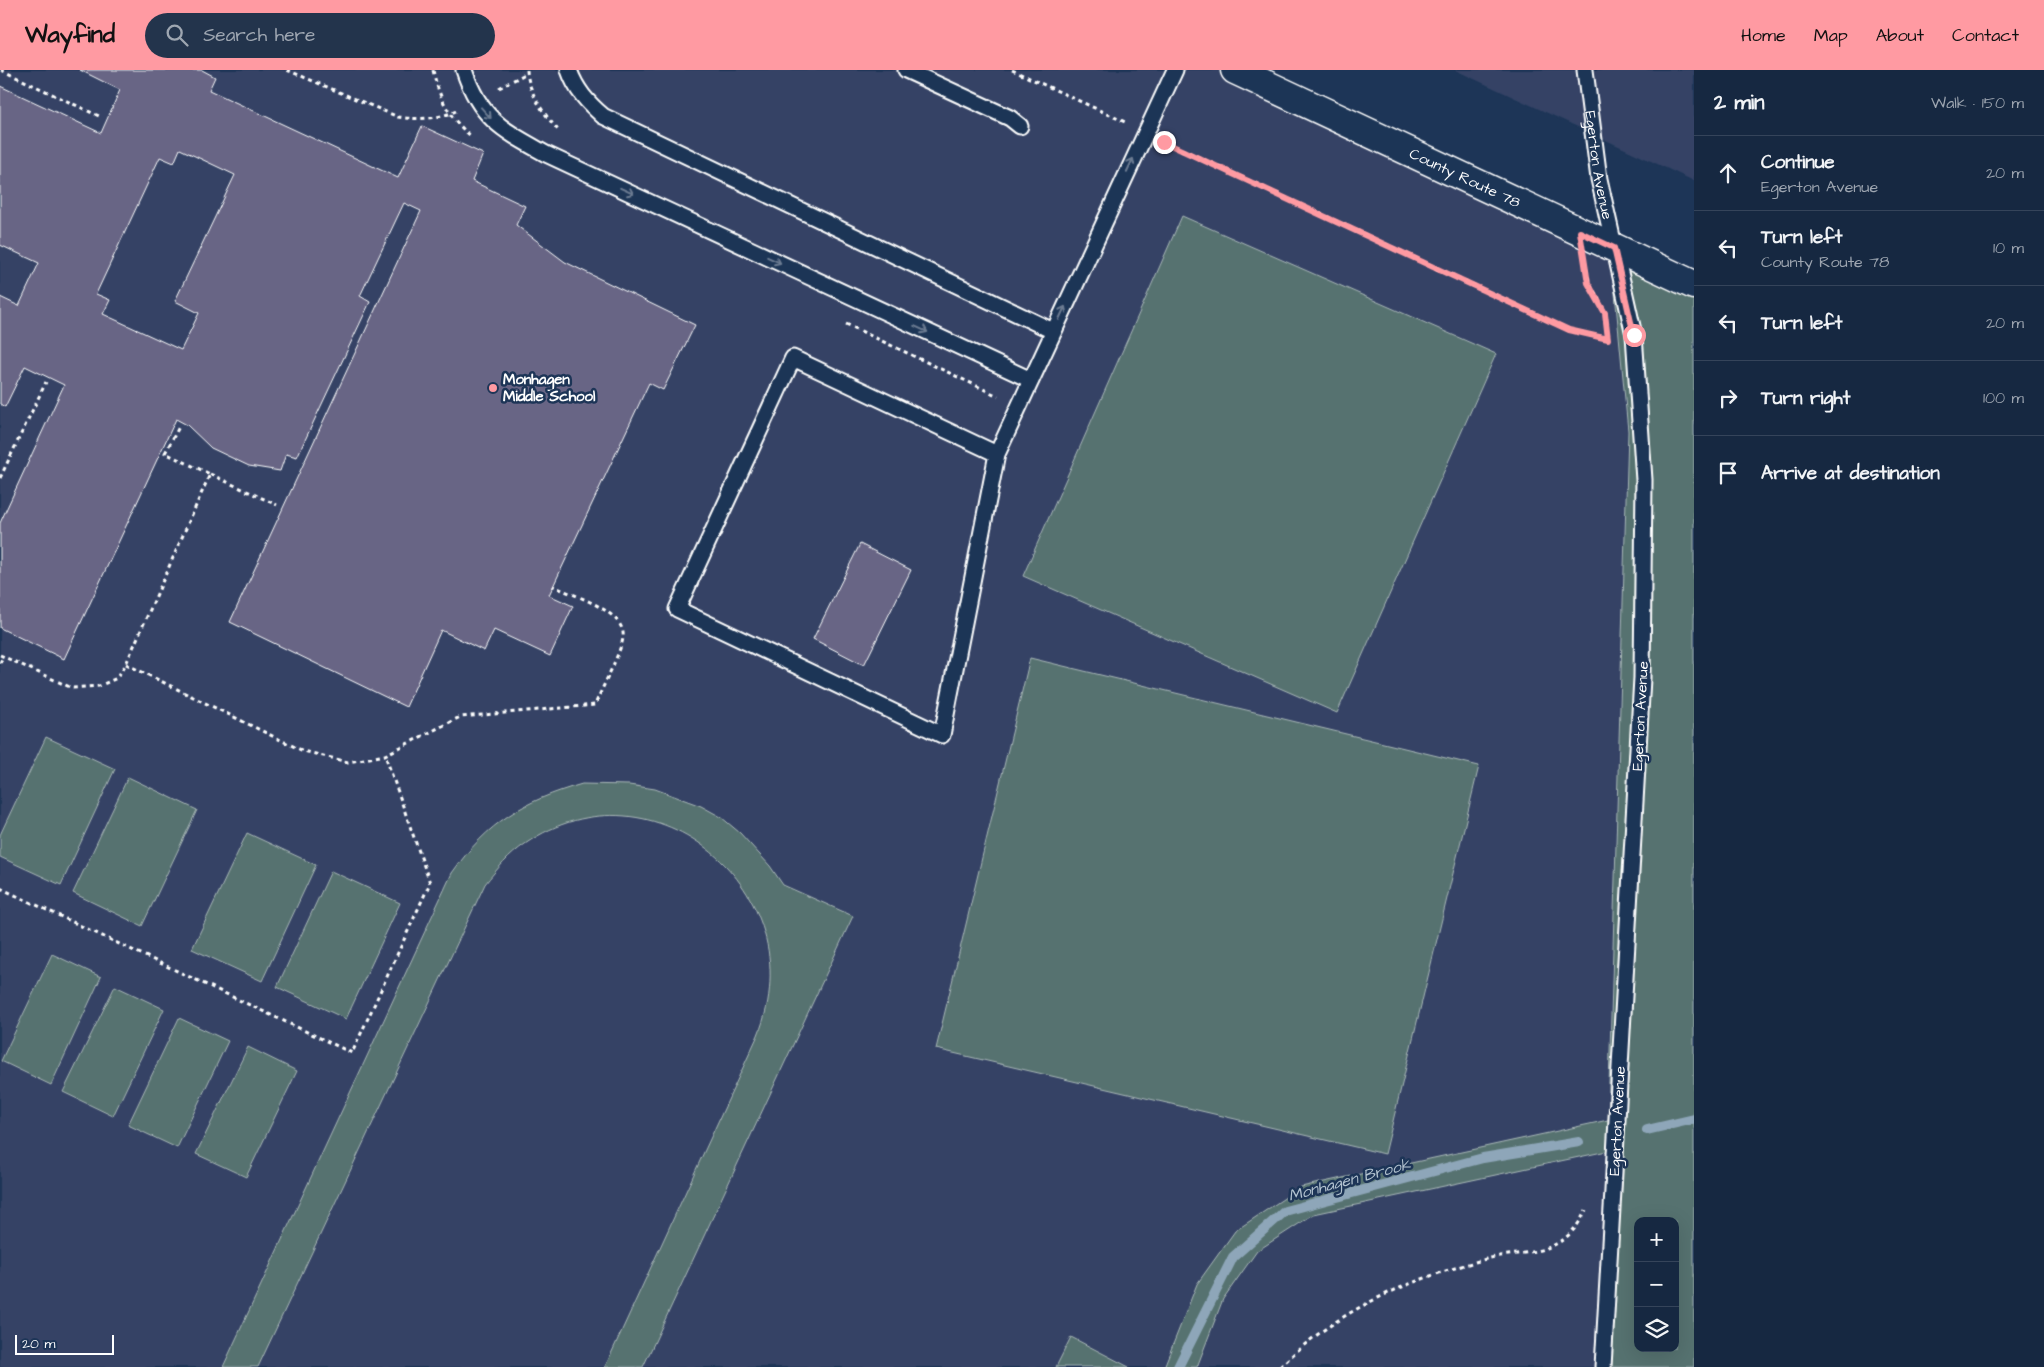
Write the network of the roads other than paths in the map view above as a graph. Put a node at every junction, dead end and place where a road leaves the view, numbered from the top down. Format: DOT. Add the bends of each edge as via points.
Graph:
graph roads {
  1 [pos="464,70"];
  2 [pos="570,70"];
  3 [pos="906,70"];
  4 [pos="1175,70"];
  5 [pos="1235,70"];
  6 [pos="1586,70"];
  7 [pos="1020,126"];
  8 [pos="1614,248"];
  9 [pos="1694,285"];
  10 [pos="1053,331"];
  11 [pos="1031,380"];
  12 [pos="997,454"];
  13 [pos="1603,1367"];
  1 -- 11 [label="lane, one-way" via="475,100 500,127 546,154"];
  2 -- 10 [label="lane" via="582,96 603,116"];
  3 -- 7 [label="lane" via="1010,118"];
  10 -- 4 [label="lane, one-way"];
  5 -- 8 [label="street, County Route 78"];
  6 -- 8 [label="lane, Egerton Avenue" via="1599,179"];
  8 -- 9 [label="street, County Route 78"];
  8 -- 13 [label="lane, Egerton Avenue" via="1634,335 1643,470 1643,658"];
  10 -- 11 [label="lane"];
  11 -- 12 [label="lane"];
  12 -- 12 [label="lane" via="942,735 677,609 793,358"];
}
